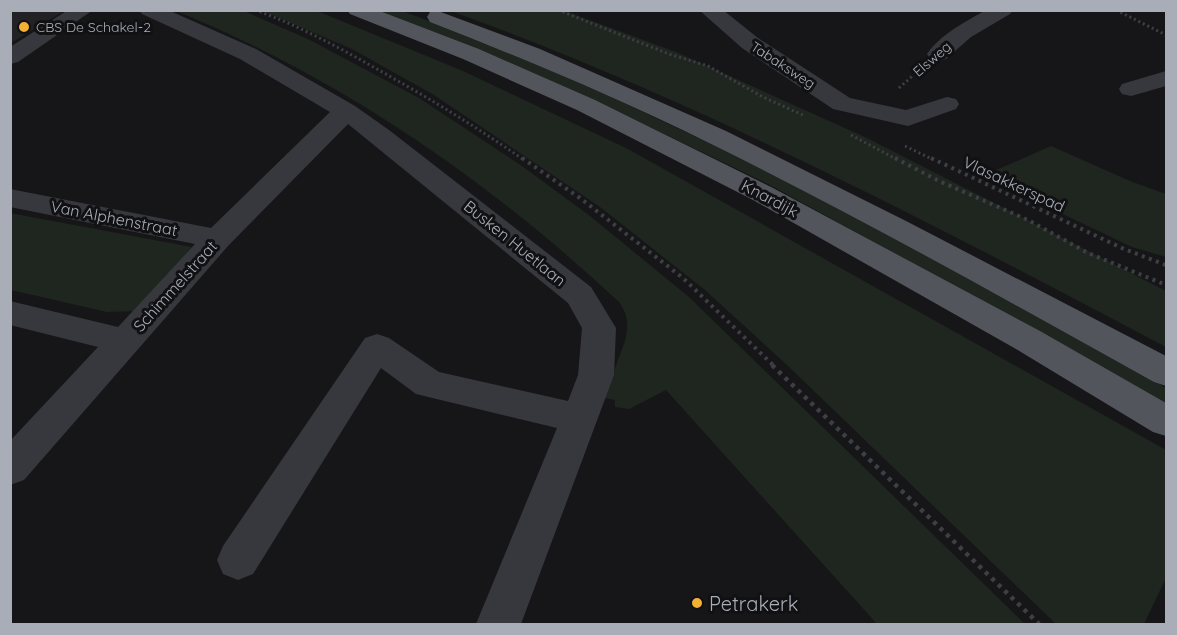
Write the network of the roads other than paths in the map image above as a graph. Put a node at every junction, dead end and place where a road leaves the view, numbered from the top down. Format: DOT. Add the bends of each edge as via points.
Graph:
graph roads {
  1 [pos="83,10"];
  2 [pos="149,10"];
  3 [pos="357,10"];
  4 [pos="420,10"];
  5 [pos="709,10"];
  6 [pos="1003,10"];
  7 [pos="938,54"];
  8 [pos="10,57"];
  9 [pos="1166,79"];
  10 [pos="1131,89"];
  11 [pos="947,104"];
  12 [pos="346,111"];
  13 [pos="10,198"];
  14 [pos="217,239"];
  15 [pos="10,313"];
  16 [pos="125,341"];
  17 [pos="1167,372"];
  18 [pos="1158,416"];
  19 [pos="578,418"];
  20 [pos="10,468"];
  21 [pos="238,560"];
  22 [pos="499,624"];
  1 -- 8 [label="street"];
  2 -- 12 [label="street, Busken Huetlaan" via="248,54"];
  3 -- 18 [label="main road, Knardijk" via="471,54 586,105 763,194"];
  4 -- 17 [label="main road, Knardijk" via="615,88 783,169"];
  5 -- 11 [label="street, Tabaksweg" via="750,43 842,104 909,118"];
  6 -- 7 [label="street, Elsweg" via="963,32"];
  9 -- 10 [label="street"];
  12 -- 14 [label="street, Schimmelstraat"];
  12 -- 19 [label="street, Busken Huetlaan" via="580,295 599,328 596,375"];
  13 -- 14 [label="street, Van Alphenstraat"];
  14 -- 16 [label="street, Schimmelstraat"];
  15 -- 16 [label="street"];
  16 -- 20 [label="street, Schimmelstraat"];
  19 -- 21 [label="street" via="429,384 377,347"];
  19 -- 22 [label="street, Busken Huetlaan"];
}
